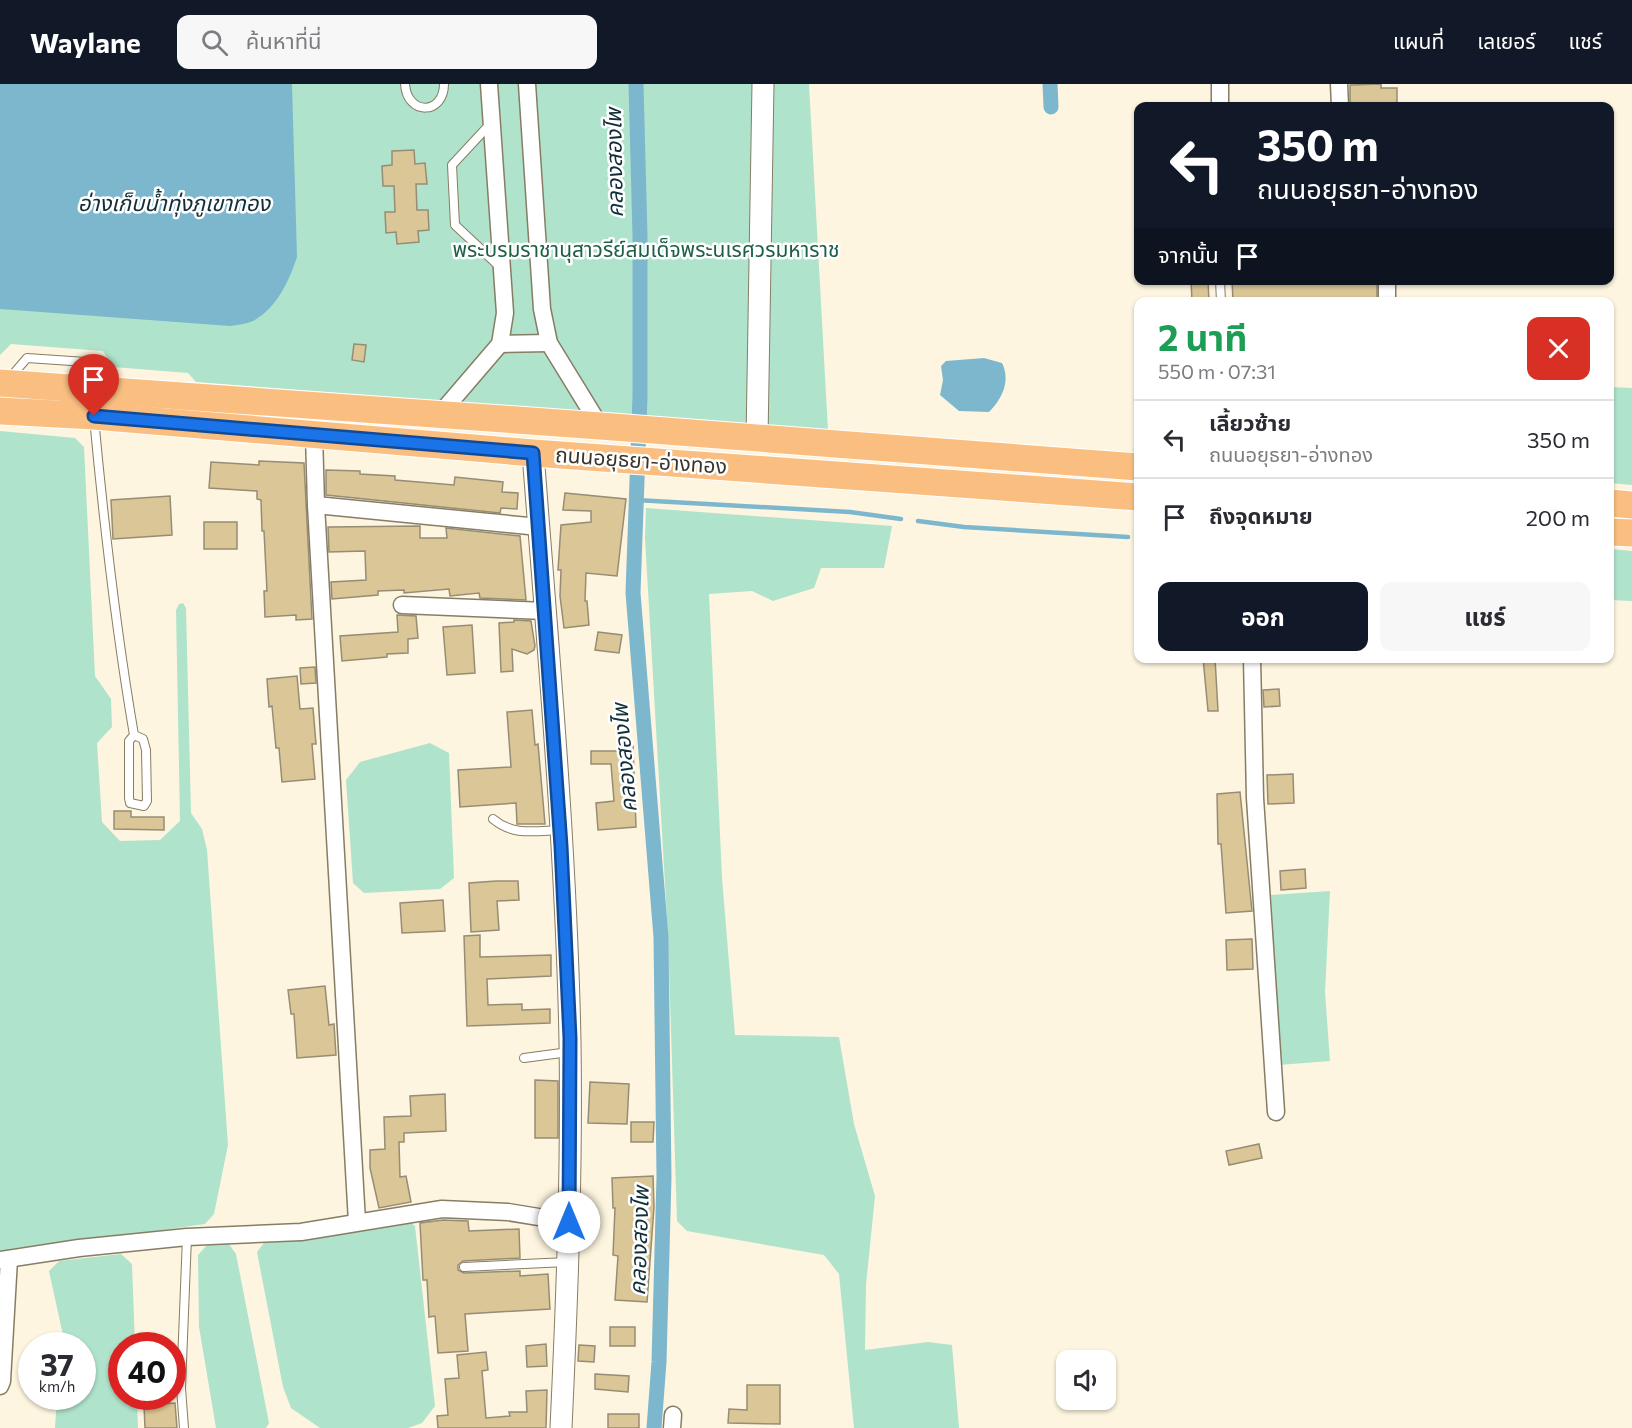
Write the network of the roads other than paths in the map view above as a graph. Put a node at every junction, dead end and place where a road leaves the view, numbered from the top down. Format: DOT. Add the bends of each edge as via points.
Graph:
graph roads {
  1 [pos="405,84"];
  2 [pos="444,84"];
  3 [pos="489,84"];
  4 [pos="526,84"];
  5 [pos="763,84"];
  6 [pos="1220,84"];
  7 [pos="1339,84"];
  8 [pos="1221,102"];
  9 [pos="1340,102"];
  10 [pos="492,122"];
  11 [pos="502,269"];
  12 [pos="549,343"];
  13 [pos="500,344"];
  14 [pos="2,383"];
  15 [pos="0,411"];
  16 [pos="440,414"];
  17 [pos="94,416"];
  18 [pos="611,427"];
  19 [pos="314,434"];
  20 [pos="757,439"];
  21 [pos="533,453"];
  22 [pos="1134,467"];
  23 [pos="1134,497"];
  24 [pos="1614,503"];
  25 [pos="316,505"];
  26 [pos="1632,505"];
  27 [pos="539,527"];
  28 [pos="1614,532"];
  29 [pos="1632,533"];
  30 [pos="402,605"];
  31 [pos="545,611"];
  32 [pos="1252,663"];
  33 [pos="134,735"];
  34 [pos="493,819"];
  35 [pos="560,830"];
  36 [pos="570,1052"];
  37 [pos="524,1058"];
  38 [pos="1276,1113"];
  39 [pos="357,1222"];
  40 [pos="569,1222"];
  41 [pos="187,1237"];
  42 [pos="5,1260"];
  43 [pos="568,1262"];
  44 [pos="464,1267"];
  45 [pos="0,1386"];
  46 [pos="184,1428"];
  47 [pos="561,1428"];
  1 -- 2 [label="lane" via="409,99 426,108 440,101"];
  3 -- 10 [label="street"];
  4 -- 12 [label="street" via="542,309"];
  5 -- 20 [label="street"];
  6 -- 8 [label="street"];
  7 -- 9 [label="street"];
  10 -- 11 [label="street"];
  10 -- 11 [label="lane" via="452,165 455,225"];
  11 -- 13 [label="street" via="505,313"];
  12 -- 13 [label="street"];
  12 -- 18 [label="street"];
  13 -- 16 [label="street"];
  14 -- 16 [label="main road, ถนนอยุธยา-อ่างทอง"];
  15 -- 17 [label="main road, ถนนอยุธยา-อ่างทอง"];
  16 -- 18 [label="main road, ถนนอยุธยา-อ่างทอง"];
  17 -- 19 [label="main road, ถนนอยุธยา-อ่างทอง"];
  17 -- 33 [label="lane" via="107,557"];
  18 -- 20 [label="main road, ถนนอยุธยา-อ่างทอง"];
  19 -- 21 [label="main road, ถนนอยุธยา-อ่างทอง"];
  19 -- 25 [label="street"];
  20 -- 22 [label="main road, ถนนอยุธยา-อ่างทอง"];
  21 -- 23 [label="main road, ถนนอยุธยา-อ่างทอง"];
  21 -- 27 [label="street"];
  24 -- 26 [label="main road"];
  25 -- 27 [label="street"];
  25 -- 39 [label="street"];
  27 -- 31 [label="street"];
  28 -- 29 [label="main road"];
  30 -- 31 [label="street"];
  31 -- 35 [label="street"];
  32 -- 38 [label="street" via="1256,798"];
  33 -- 33 [label="lane" via="129,741 129,798 130,803 144,806 146,750 143,739"];
  34 -- 35 [label="lane" via="504,828 520,832"];
  35 -- 36 [label="street"];
  36 -- 37 [label="lane"];
  36 -- 40 [label="street"];
  39 -- 40 [label="street" via="442,1209 508,1212"];
  39 -- 41 [label="street" via="301,1232"];
  40 -- 43 [label="street"];
  41 -- 42 [label="street"];
  41 -- 46 [label="lane" via="181,1388"];
  42 -- 45 [label="street"];
  43 -- 44 [label="lane"];
  43 -- 47 [label="street"];
}
